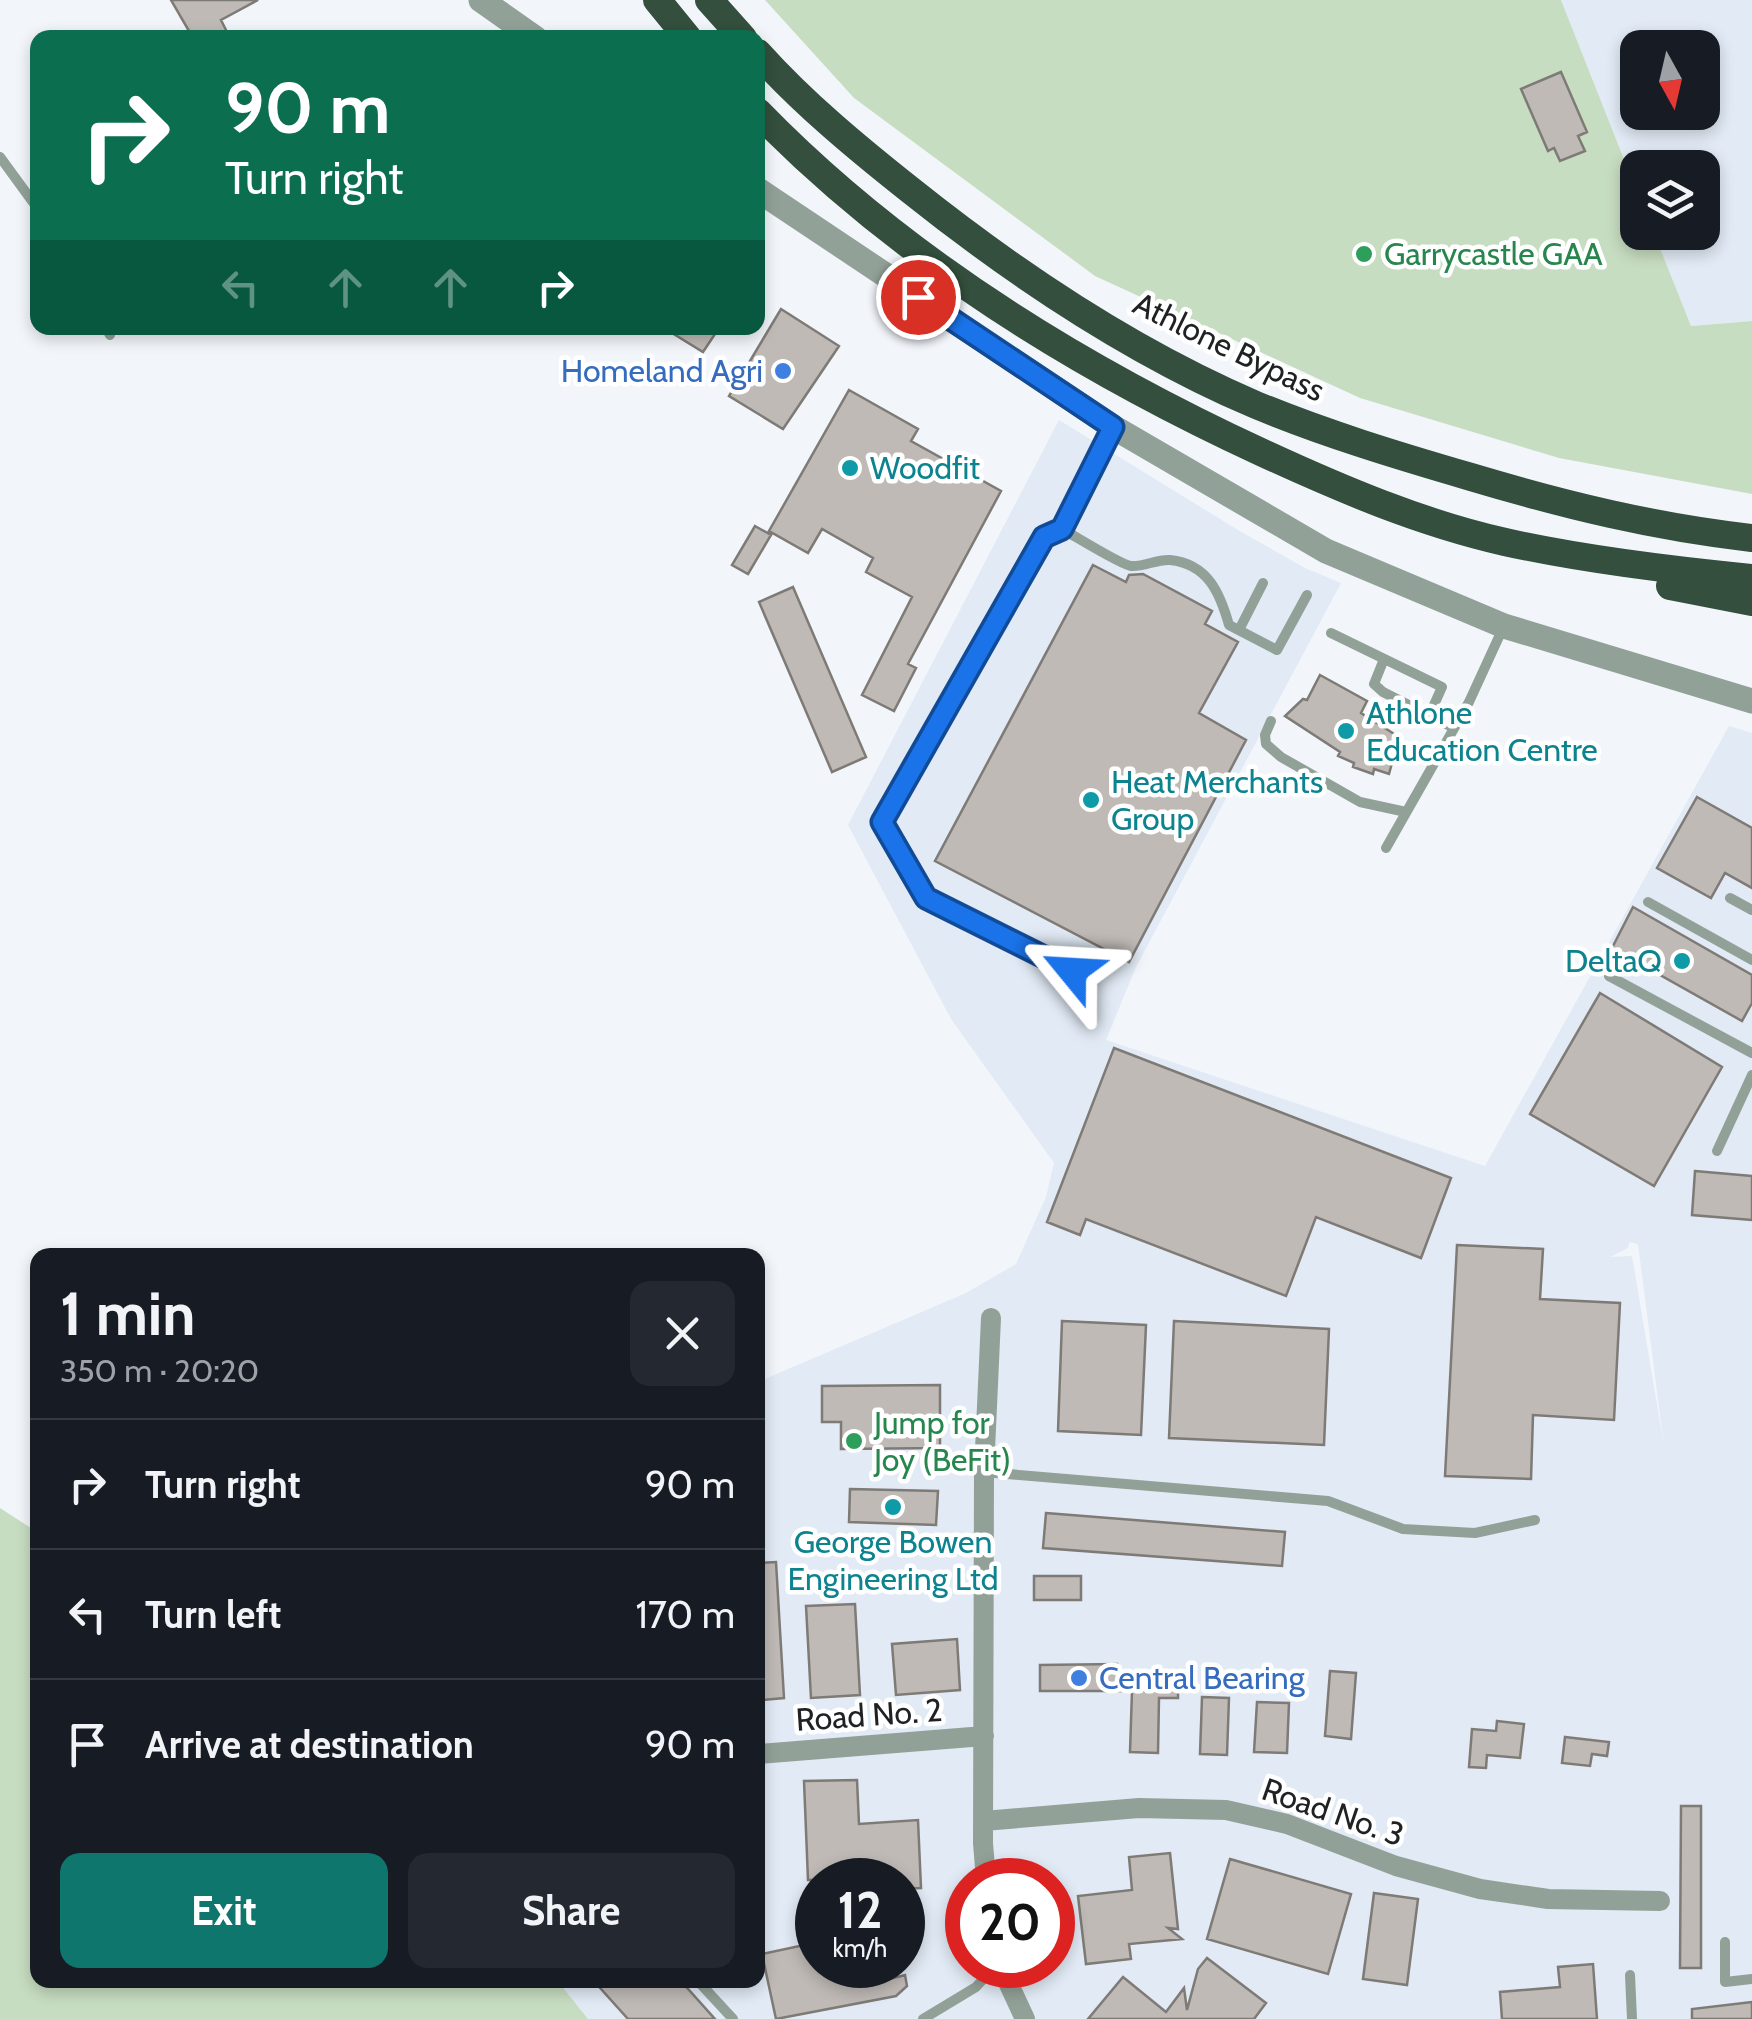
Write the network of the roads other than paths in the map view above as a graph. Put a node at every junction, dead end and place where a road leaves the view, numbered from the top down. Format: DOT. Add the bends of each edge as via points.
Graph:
graph roads {
  1 [pos="481,0"];
  2 [pos="657,0"];
  3 [pos="709,0"];
  4 [pos="523,30"];
  5 [pos="681,30"];
  6 [pos="737,30"];
  7 [pos="765,60"];
  8 [pos="765,118"];
  9 [pos="0,157"];
  10 [pos="765,195"];
  11 [pos="30,198"];
  12 [pos="1113,427"];
  13 [pos="1478,479"];
  14 [pos="1752,519"];
  15 [pos="1062,529"];
  16 [pos="1752,538"];
  17 [pos="1504,542"];
  18 [pos="1752,578"];
  19 [pos="1262,583"];
  20 [pos="1307,595"];
  21 [pos="1752,602"];
  22 [pos="1504,626"];
  23 [pos="1239,630"];
  24 [pos="1330,633"];
  25 [pos="1384,658"];
  26 [pos="1752,701"];
  27 [pos="1429,716"];
  28 [pos="1271,721"];
  29 [pos="1454,728"];
  30 [pos="1406,812"];
  31 [pos="1386,848"];
  32 [pos="1730,898"];
  33 [pos="1648,902"];
  34 [pos="1752,910"];
  35 [pos="1752,960"];
  36 [pos="1072,971"];
  37 [pos="1608,976"];
  38 [pos="1752,1053"];
  39 [pos="1752,1075"];
  40 [pos="1716,1151"];
  41 [pos="991,1318"];
  42 [pos="984,1472"];
  43 [pos="1536,1520"];
  44 [pos="984,1736"];
  45 [pos="765,1753"];
  46 [pos="984,1821"];
  47 [pos="985,1858"];
  48 [pos="1660,1900"];
  49 [pos="1725,1942"];
  50 [pos="1630,1975"];
  51 [pos="1752,1979"];
  52 [pos="704,1988"];
  53 [pos="974,1988"];
  54 [pos="1010,1988"];
  55 [pos="733,2019"];
  56 [pos="923,2019"];
  57 [pos="1025,2019"];
  58 [pos="1632,2019"];
  1 -- 4 [label="street"];
  2 -- 5 [label="highway"];
  3 -- 6 [label="highway"];
  7 -- 13 [label="highway, Athlone Bypass" via="921,199 1094,320 1254,404"];
  8 -- 17 [label="highway" via="876,218 1073,355 1345,491"];
  9 -- 11 [label="lane"];
  10 -- 12 [label="street"];
  12 -- 15 [label="lane"];
  12 -- 22 [label="street" via="1326,551"];
  13 -- 14 [label="highway"];
  13 -- 16 [label="highway, Athlone Bypass" via="1642,522"];
  15 -- 23 [label="lane" via="1131,566 1172,560 1194,568 1220,592 1229,625"];
  15 -- 36 [label="lane" via="1044,537 882,822 926,898"];
  17 -- 18 [label="highway"];
  17 -- 21 [label="highway" via="1600,571"];
  19 -- 23 [label="lane"];
  20 -- 23 [label="lane" via="1277,650"];
  22 -- 26 [label="street"];
  22 -- 29 [label="lane"];
  24 -- 25 [label="lane"];
  25 -- 27 [label="lane" via="1374,684"];
  25 -- 27 [label="lane" via="1442,687"];
  27 -- 29 [label="lane"];
  28 -- 30 [label="lane" via="1266,744 1280,757 1360,802"];
  29 -- 30 [label="lane"];
  30 -- 31 [label="lane"];
  32 -- 34 [label="lane"];
  33 -- 35 [label="lane"];
  37 -- 38 [label="lane"];
  39 -- 40 [label="lane"];
  41 -- 42 [label="street"];
  42 -- 43 [label="lane" via="1328,1501 1403,1530 1476,1533"];
  42 -- 44 [label="street"];
  44 -- 45 [label="street, Road No. 2"];
  44 -- 46 [label="street"];
  46 -- 47 [label="street"];
  46 -- 48 [label="street, Road No. 3" via="1214,1808 1287,1824 1396,1866 1492,1891"];
  49 -- 51 [label="lane" via="1726,1982"];
  50 -- 58 [label="lane"];
  52 -- 55 [label="lane"];
  53 -- 56 [label="lane"];
  54 -- 57 [label="street"];
}
